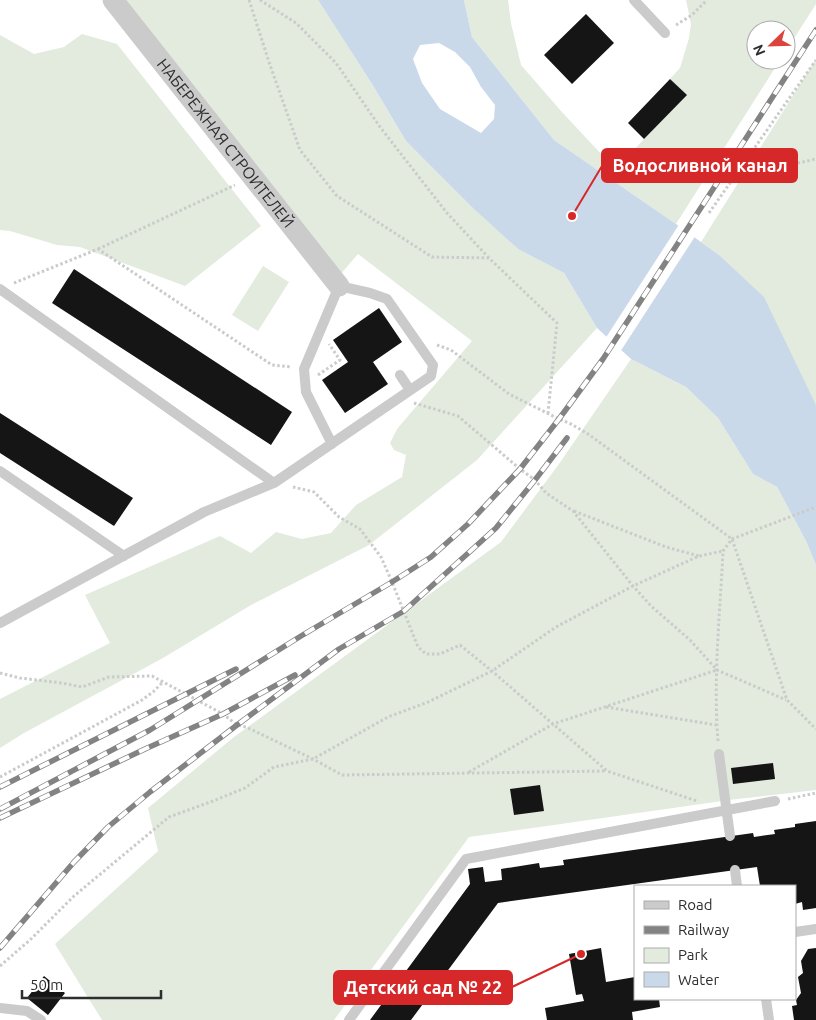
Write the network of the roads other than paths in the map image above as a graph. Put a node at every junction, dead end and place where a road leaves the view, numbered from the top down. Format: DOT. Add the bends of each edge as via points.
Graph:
graph roads {
  1 [pos="113,0"];
  2 [pos="634,0"];
  3 [pos="665,33"];
  4 [pos="339,286"];
  5 [pos="0,289"];
  6 [pos="400,375"];
  7 [pos="410,390"];
  8 [pos="332,444"];
  9 [pos="0,470"];
  10 [pos="274,483"];
  11 [pos="124,556"];
  12 [pos="0,623"];
  13 [pos="718,754"];
  14 [pos="775,801"];
  15 [pos="726,810"];
  16 [pos="730,836"];
  17 [pos="735,870"];
  18 [pos="737,885"];
  19 [pos="816,929"];
  20 [pos="796,932"];
  21 [pos="766,1000"];
  22 [pos="0,1008"];
  23 [pos="41,1020"];
  24 [pos="350,1020"];
  25 [pos="769,1020"];
  1 -- 4 [label="street, НАБЕРЕЖНАЯ СТРОИТЕЛЕЙ"];
  2 -- 3 [label="lane"];
  4 -- 7 [label="lane" via="387,299 433,365 431,376"];
  4 -- 8 [label="lane" via="304,369 306,392"];
  5 -- 10 [label="lane"];
  6 -- 7 [label="lane"];
  7 -- 8 [label="lane"];
  8 -- 10 [label="lane"];
  9 -- 11 [label="lane"];
  10 -- 11 [label="lane" via="204,512"];
  11 -- 12 [label="lane"];
  13 -- 15 [label="lane"];
  14 -- 15 [label="lane"];
  15 -- 16 [label="lane"];
  15 -- 24 [label="lane" via="466,859"];
  17 -- 18 [label="lane"];
  19 -- 20 [label="lane"];
  21 -- 25 [label="lane"];
  22 -- 23 [label="lane" via="27,1010"];
}
